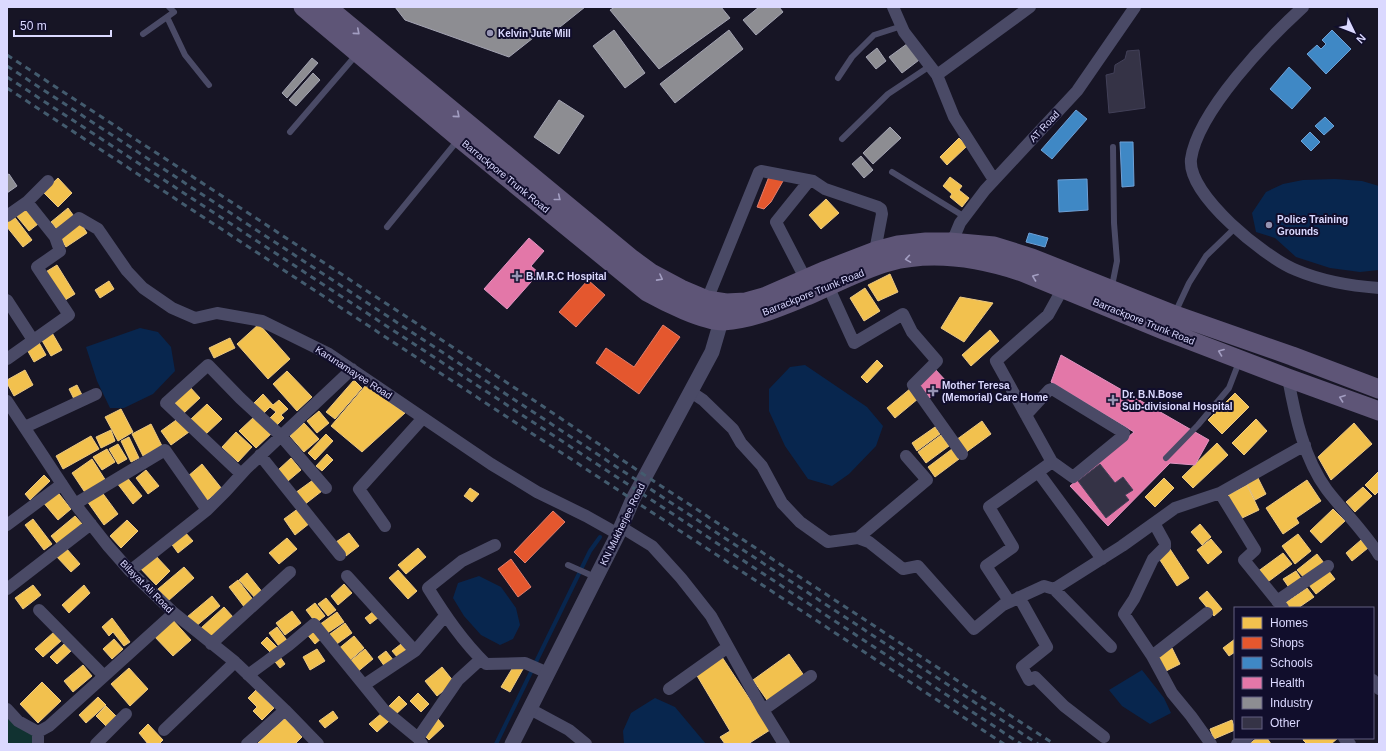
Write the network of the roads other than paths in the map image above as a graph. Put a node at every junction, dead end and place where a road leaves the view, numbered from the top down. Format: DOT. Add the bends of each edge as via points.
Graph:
graph roads {
  1 [pos="169,7"];
  2 [pos="303,7"];
  3 [pos="327,7"];
  4 [pos="893,7"];
  5 [pos="1030,7"];
  6 [pos="1135,7"];
  7 [pos="1303,7"];
  8 [pos="167,17"];
  9 [pos="902,26"];
  10 [pos="143,34"];
  11 [pos="357,54"];
  12 [pos="934,70"];
  13 [pos="838,78"];
  14 [pos="210,85"];
  15 [pos="290,132"];
  16 [pos="459,138"];
  17 [pos="842,139"];
  18 [pos="1113,147"];
  19 [pos="892,172"];
  20 [pos="994,180"];
  21 [pos="48,181"];
  22 [pos="809,181"];
  23 [pos="27,202"];
  24 [pos="7,216"];
  25 [pos="965,217"];
  26 [pos="387,227"];
  27 [pos="1235,228"];
  28 [pos="55,237"];
  29 [pos="950,242"];
  30 [pos="875,251"];
  31 [pos="805,278"];
  32 [pos="828,286"];
  33 [pos="1063,288"];
  34 [pos="1379,288"];
  35 [pos="1111,289"];
  36 [pos="7,300"];
  37 [pos="707,300"];
  38 [pos="724,312"];
  39 [pos="1172,323"];
  40 [pos="33,340"];
  41 [pos="7,359"];
  42 [pos="1240,359"];
  43 [pos="352,369"];
  44 [pos="1288,378"];
  45 [pos="1379,389"];
  46 [pos="691,392"];
  47 [pos="96,394"];
  48 [pos="9,409"];
  49 [pos="1379,411"];
  50 [pos="1026,415"];
  51 [pos="423,418"];
  52 [pos="24,427"];
  53 [pos="281,436"];
  54 [pos="1305,445"];
  55 [pos="962,454"];
  56 [pos="260,455"];
  57 [pos="906,456"];
  58 [pos="1166,458"];
  59 [pos="1052,462"];
  60 [pos="1038,472"];
  61 [pos="241,474"];
  62 [pos="62,484"];
  63 [pos="326,488"];
  64 [pos="1220,493"];
  65 [pos="75,504"];
  66 [pos="207,510"];
  67 [pos="1154,523"];
  68 [pos="91,524"];
  69 [pos="7,525"];
  70 [pos="385,526"];
  71 [pos="619,530"];
  72 [pos="858,538"];
  73 [pos="495,545"];
  74 [pos="340,555"];
  75 [pos="1379,555"];
  76 [pos="1102,559"];
  77 [pos="568,564"];
  78 [pos="1328,566"];
  79 [pos="130,571"];
  80 [pos="290,572"];
  81 [pos="347,576"];
  82 [pos="596,578"];
  83 [pos="7,589"];
  84 [pos="1054,589"];
  85 [pos="1014,599"];
  86 [pos="1280,605"];
  87 [pos="39,610"];
  88 [pos="1207,613"];
  89 [pos="174,614"];
  90 [pos="445,616"];
  91 [pos="211,644"];
  92 [pos="728,647"];
  93 [pos="1111,647"];
  94 [pos="415,651"];
  95 [pos="1152,656"];
  96 [pos="481,659"];
  97 [pos="235,662"];
  98 [pos="548,673"];
  99 [pos="248,675"];
  100 [pos="104,676"];
  101 [pos="811,676"];
  102 [pos="364,685"];
  103 [pos="669,689"];
  104 [pos="530,708"];
  105 [pos="7,709"];
  106 [pos="286,710"];
  107 [pos="763,710"];
  108 [pos="126,714"];
  109 [pos="164,730"];
  110 [pos="1104,737"];
  111 [pos="38,738"];
  112 [pos="420,741"];
  113 [pos="96,744"];
  114 [pos="248,744"];
  115 [pos="318,744"];
  116 [pos="512,744"];
  117 [pos="586,744"];
  118 [pos="784,744"];
  119 [pos="1211,744"];
  1 -- 8 [label="lane" via="174,12"];
  2 -- 11 [label="main road, Barrackpore Trunk Road"];
  3 -- 37 [label="main road, Barrackpore Trunk Road, one-way" via="650,273"];
  4 -- 9 [label="street"];
  5 -- 12 [label="street"];
  6 -- 20 [label="street, AT Road" via="1077,91"];
  7 -- 27 [label="street" via="1237,76 1197,139 1191,161 1192,170 1215,207"];
  8 -- 10 [label="lane"];
  8 -- 14 [label="lane" via="185,55"];
  9 -- 12 [label="street"];
  9 -- 13 [label="lane" via="874,35 852,57"];
  11 -- 15 [label="lane"];
  11 -- 16 [label="main road, Barrackpore Trunk Road"];
  12 -- 17 [label="lane" via="888,94"];
  12 -- 20 [label="street" via="954,117"];
  16 -- 26 [label="lane"];
  16 -- 38 [label="main road, Barrackpore Trunk Road" via="647,292 669,304 702,316"];
  18 -- 35 [label="lane" via="1117,262"];
  19 -- 25 [label="lane"];
  20 -- 25 [label="street, AT Road"];
  21 -- 23 [label="street"];
  22 -- 30 [label="street" via="881,210"];
  22 -- 31 [label="street" via="776,222"];
  22 -- 37 [label="street" via="759,172"];
  23 -- 24 [label="street"];
  23 -- 28 [label="street"];
  25 -- 29 [label="street, AT Road"];
  27 -- 34 [label="street" via="1295,270 1337,283"];
  27 -- 39 [label="lane" via="1206,256 1188,283"];
  28 -- 40 [label="street" via="60,252 37,267 70,316"];
  28 -- 43 [label="street, Karunamayee Road" via="79,218 98,229 127,271 143,288 172,308 195,318 216,313 262,321 329,354"];
  29 -- 30 [label="main road, Barrackpore Trunk Road" via="912,243"];
  29 -- 35 [label="main road, Barrackpore Trunk Road" via="998,247"];
  30 -- 31 [label="main road, Barrackpore Trunk Road"];
  31 -- 38 [label="main road, Barrackpore Trunk Road" via="782,290"];
  33 -- 32 [label="main road, Barrackpore Trunk Road, one-way" via="1006,267 936,256 888,262"];
  32 -- 38 [label="main road, Barrackpore Trunk Road" via="748,318"];
  32 -- 55 [label="street" via="854,343 903,314 912,332 937,362 913,385"];
  33 -- 39 [label="main road, Barrackpore Trunk Road"];
  33 -- 50 [label="street" via="1048,315 996,361"];
  35 -- 39 [label="main road, Barrackpore Trunk Road"];
  36 -- 40 [label="street"];
  37 -- 38 [label="main road, Barrackpore Trunk Road"];
  38 -- 46 [label="street, KN Mukherjee Road" via="712,352"];
  42 -- 39 [label="main road, Barrackpore Trunk Road, one-way"];
  39 -- 45 [label="main road, Barrackpore Trunk Road" via="1292,356"];
  40 -- 41 [label="street"];
  42 -- 44 [label="main road, Barrackpore Trunk Road"];
  42 -- 58 [label="lane" via="1229,388"];
  43 -- 51 [label="street, Karunamayee Road"];
  43 -- 53 [label="street"];
  49 -- 44 [label="main road, Barrackpore Trunk Road, one-way"];
  44 -- 54 [label="street" via="1294,412"];
  46 -- 71 [label="street, KN Mukherjee Road"];
  46 -- 72 [label="street" via="733,429 741,443 762,466 782,503 800,522 828,542"];
  47 -- 52 [label="street"];
  48 -- 52 [label="street, Bilayat Ali Road"];
  50 -- 59 [label="street"];
  50 -- 59 [label="street" via="1052,389 1124,433 1073,477"];
  51 -- 70 [label="street" via="358,489"];
  51 -- 71 [label="street, Karunamayee Road" via="537,492"];
  52 -- 62 [label="street, Bilayat Ali Road"];
  53 -- 56 [label="street"];
  53 -- 61 [label="street" via="208,365 166,403"];
  53 -- 63 [label="street"];
  54 -- 64 [label="street"];
  54 -- 75 [label="street" via="1327,490"];
  56 -- 61 [label="street"];
  56 -- 74 [label="street"];
  57 -- 72 [label="street" via="926,480"];
  59 -- 60 [label="street"];
  60 -- 76 [label="street"];
  60 -- 85 [label="street" via="990,507 1014,546 986,566"];
  61 -- 66 [label="street"];
  62 -- 65 [label="street, Bilayat Ali Road"];
  62 -- 69 [label="street"];
  64 -- 67 [label="street" via="1175,508"];
  64 -- 86 [label="street" via="1255,550 1244,560"];
  65 -- 66 [label="street" via="165,450"];
  65 -- 68 [label="street, Bilayat Ali Road"];
  66 -- 79 [label="street"];
  67 -- 76 [label="street"];
  67 -- 95 [label="street" via="1166,548 1153,559 1124,614"];
  68 -- 79 [label="street, Bilayat Ali Road"];
  68 -- 83 [label="street"];
  71 -- 82 [label="street, KN Mukherjee Road"];
  71 -- 92 [label="street, Karunamayee Road" via="652,546 711,616"];
  72 -- 85 [label="street" via="869,542 903,569 918,566 974,629 1003,604"];
  73 -- 90 [label="street" via="462,561 428,588"];
  76 -- 84 [label="street"];
  77 -- 82 [label="lane"];
  78 -- 86 [label="street"];
  79 -- 89 [label="street, Bilayat Ali Road"];
  80 -- 91 [label="street"];
  81 -- 94 [label="street"];
  82 -- 98 [label="street, KN Mukherjee Road"];
  84 -- 85 [label="street" via="1044,586"];
  84 -- 93 [label="street"];
  85 -- 110 [label="street" via="1048,647 1022,667 1029,680 1035,677 1064,706"];
  87 -- 100 [label="street"];
  88 -- 95 [label="street"];
  89 -- 91 [label="street, Bilayat Ali Road"];
  89 -- 100 [label="street"];
  90 -- 94 [label="street"];
  90 -- 96 [label="street"];
  91 -- 97 [label="street, Bilayat Ali Road"];
  92 -- 103 [label="street"];
  92 -- 107 [label="street, Karunamayee Road"];
  94 -- 102 [label="street"];
  95 -- 119 [label="street" via="1172,693"];
  96 -- 98 [label="street" via="486,664 525,662"];
  96 -- 112 [label="street" via="458,680"];
  97 -- 99 [label="street, Bilayat Ali Road"];
  97 -- 109 [label="street"];
  98 -- 104 [label="street, KN Mukherjee Road"];
  99 -- 102 [label="street" via="314,624"];
  99 -- 106 [label="street, Bilayat Ali Road"];
  100 -- 111 [label="street"];
  101 -- 107 [label="street"];
  102 -- 112 [label="street" via="384,710"];
  104 -- 116 [label="street, KN Mukherjee Road"];
  104 -- 117 [label="street" via="569,730"];
  105 -- 111 [label="street"];
  106 -- 114 [label="street"];
  106 -- 115 [label="street, Bilayat Ali Road"];
  107 -- 118 [label="street, Karunamayee Road"];
  108 -- 113 [label="street"];
}
